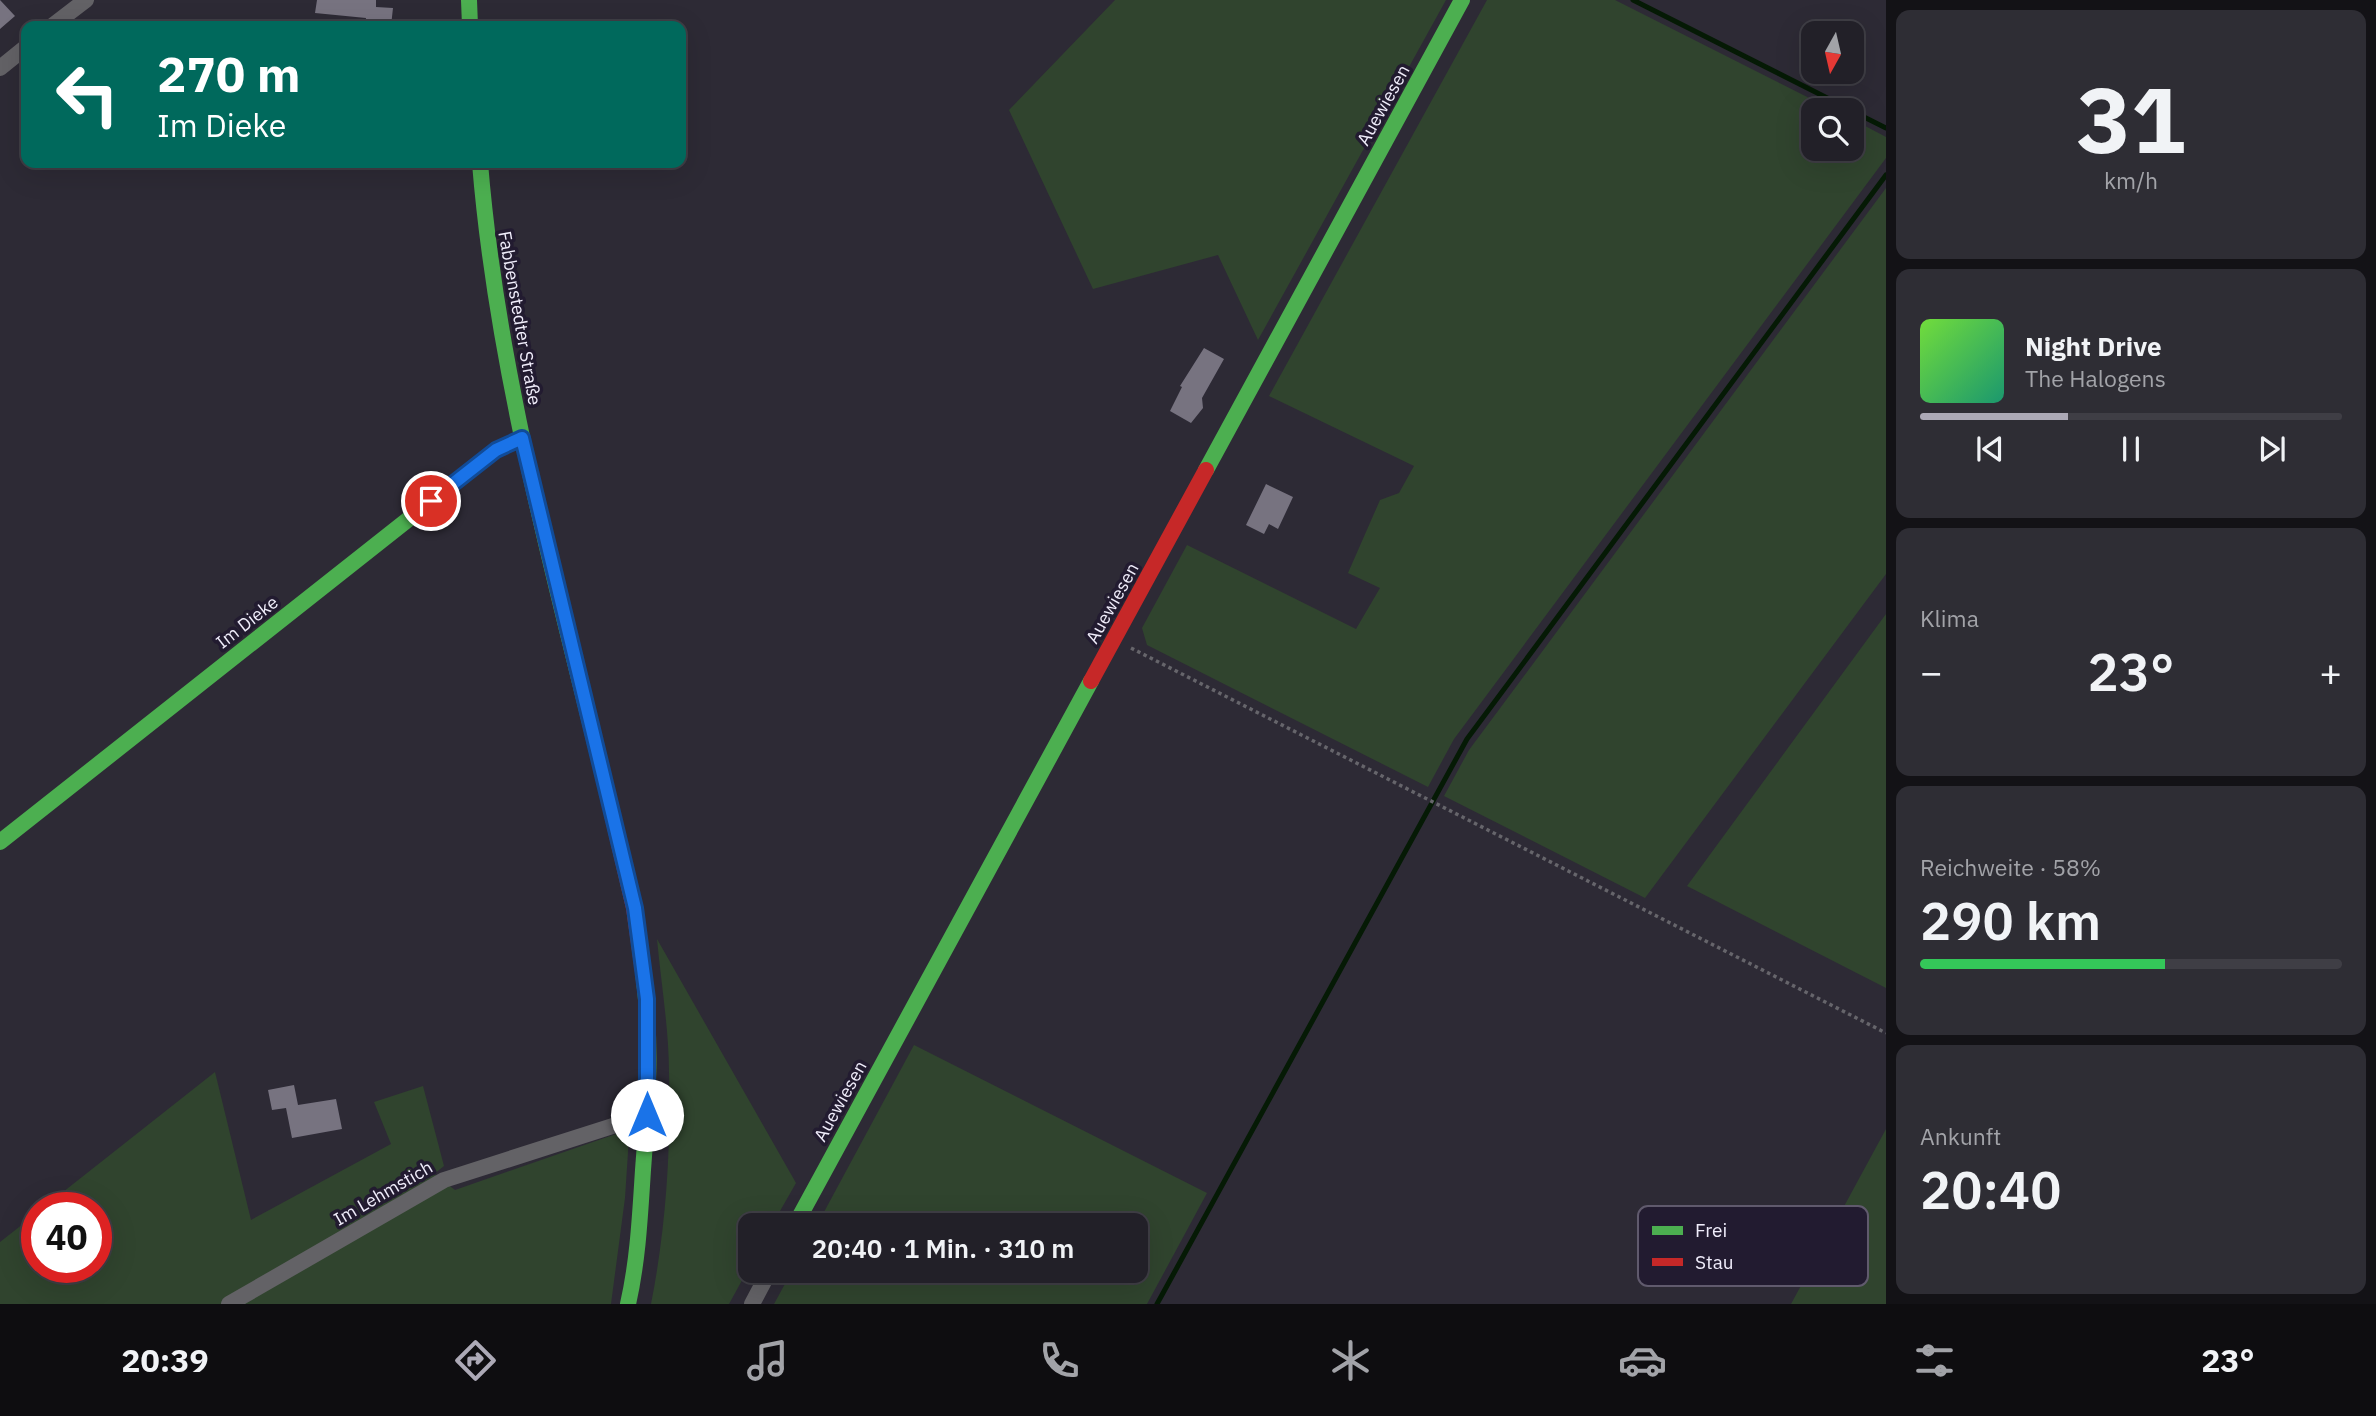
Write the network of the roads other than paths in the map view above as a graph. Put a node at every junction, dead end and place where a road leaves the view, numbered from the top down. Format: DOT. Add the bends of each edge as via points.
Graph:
graph roads {
  1 [pos="86,0"];
  2 [pos="469,0"];
  3 [pos="1462,0"];
  4 [pos="59,21"];
  5 [pos="470,21"];
  6 [pos="21,51"];
  7 [pos="0,68"];
  8 [pos="480,168"];
  9 [pos="522,438"];
  10 [pos="0,842"];
  11 [pos="647,1115"];
  12 [pos="802,1213"];
  13 [pos="763,1283"];
  14 [pos="229,1304"];
  15 [pos="628,1304"];
  16 [pos="752,1304"];
  1 -- 4 [label="street"];
  2 -- 5 [label="street"];
  3 -- 12 [label="street, Auewiesen"];
  6 -- 7 [label="street"];
  8 -- 9 [label="street, Fabbenstedter Straße" via="487,249"];
  9 -- 10 [label="street, Im Dieke" via="496,450"];
  9 -- 11 [label="street, Fabbenstedter Straße" via="635,908 647,999"];
  11 -- 14 [label="street, Im Lehmstich" via="444,1180"];
  11 -- 15 [label="street, Fabbenstedter Straße" via="636,1267"];
  13 -- 16 [label="street"];
}
